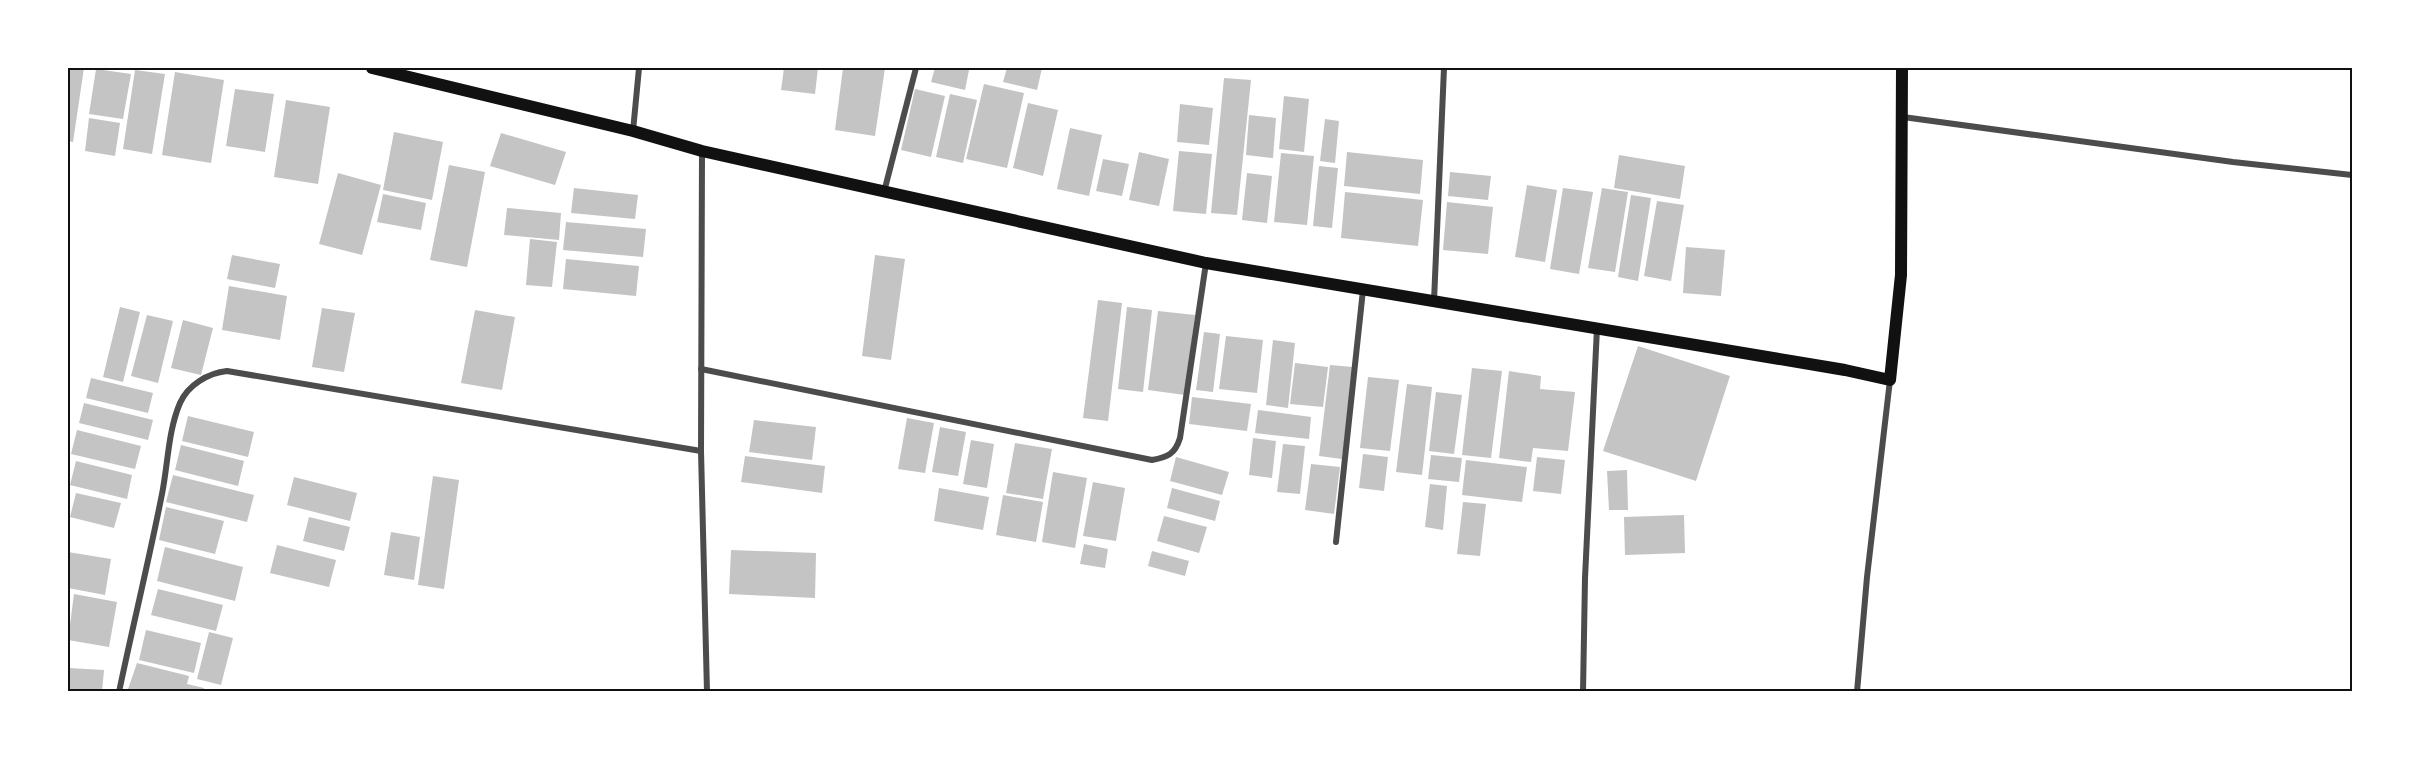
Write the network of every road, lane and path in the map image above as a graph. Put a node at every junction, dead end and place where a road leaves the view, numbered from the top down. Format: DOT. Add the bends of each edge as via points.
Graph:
graph roads {
  1 [pos="372,68"];
  2 [pos="639,68"];
  3 [pos="916,68"];
  4 [pos="1444,68"];
  5 [pos="1902,68"];
  6 [pos="1903,117"];
  7 [pos="633,132"];
  8 [pos="702,151"];
  9 [pos="2352,175"];
  10 [pos="884,193"];
  11 [pos="1206,263"];
  12 [pos="1363,290"];
  13 [pos="1434,302"];
  14 [pos="1597,328"];
  15 [pos="701,369"];
  16 [pos="1890,380"];
  17 [pos="701,451"];
  18 [pos="1336,542"];
  19 [pos="119,692"];
  20 [pos="707,692"];
  21 [pos="1582,692"];
  22 [pos="1857,692"];
  1 -- 7 [label="main road"];
  2 -- 7 [label="street"];
  3 -- 10 [label="street"];
  4 -- 13 [label="street"];
  5 -- 6 [label="main road"];
  6 -- 9 [label="street"];
  6 -- 16 [label="main road" via="1901,275"];
  7 -- 8 [label="main road"];
  8 -- 10 [label="main road"];
  8 -- 15 [label="street"];
  10 -- 11 [label="main road"];
  11 -- 12 [label="main road"];
  11 -- 15 [label="street" via="1180,438 1177,450 1167,457 1152,460"];
  12 -- 13 [label="main road"];
  12 -- 18 [label="street"];
  13 -- 14 [label="main road"];
  14 -- 16 [label="main road"];
  14 -- 21 [label="street"];
  15 -- 17 [label="street"];
  16 -- 22 [label="street"];
  17 -- 19 [label="street" via="227,371 206,376 181,402 172,430 144,586"];
  17 -- 20 [label="street"];
}
